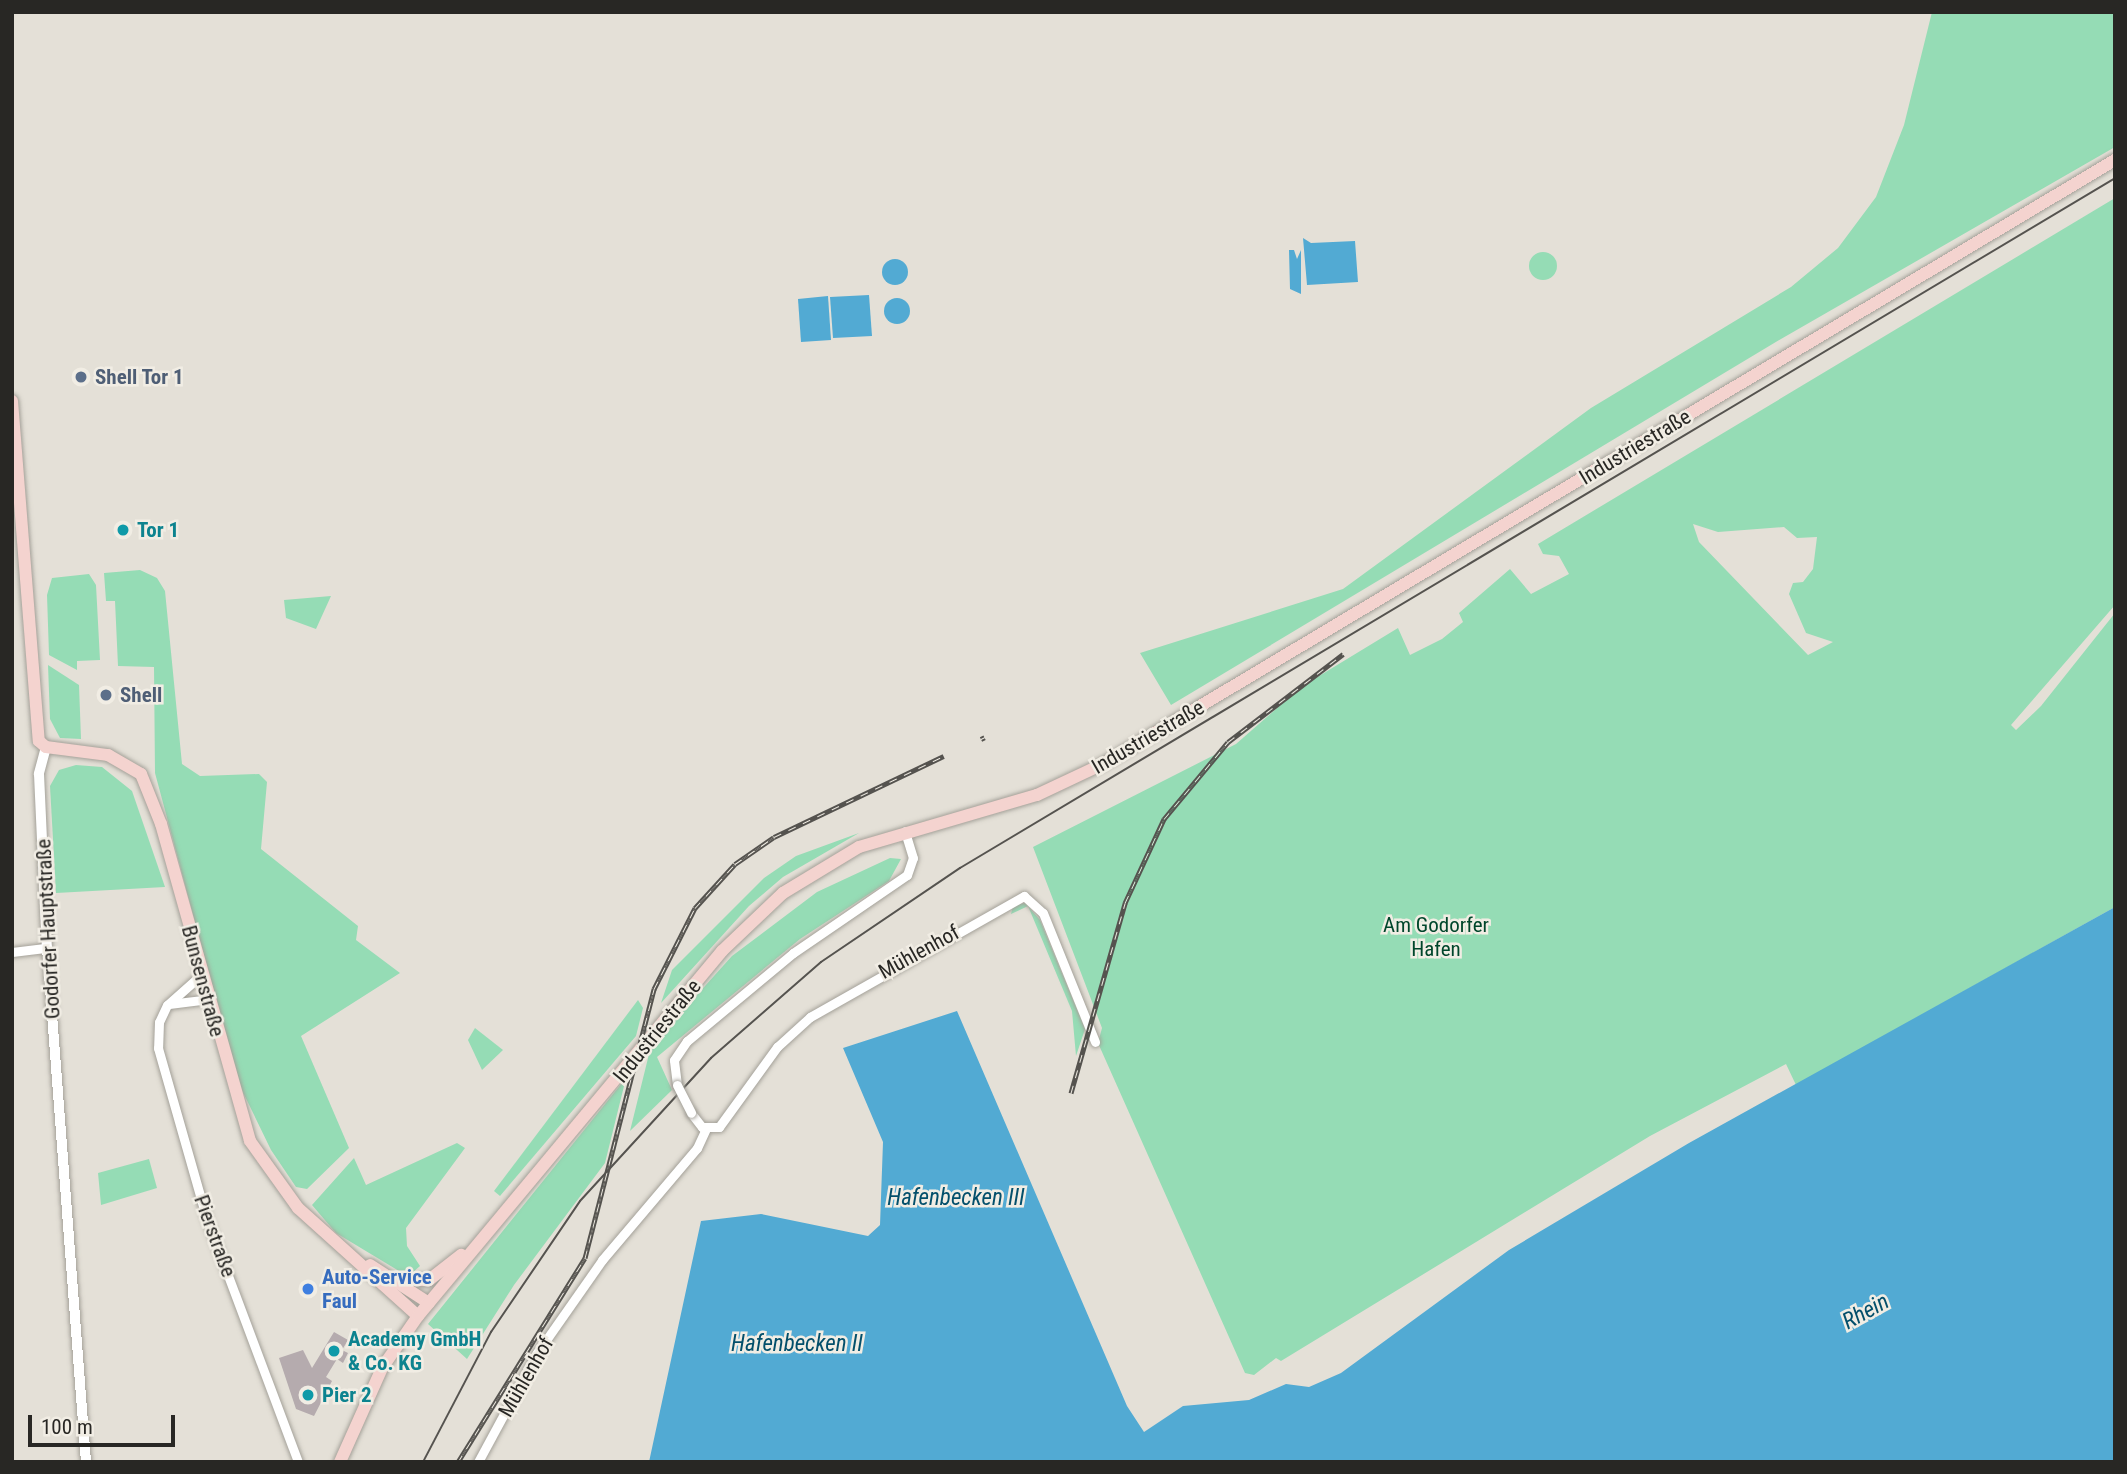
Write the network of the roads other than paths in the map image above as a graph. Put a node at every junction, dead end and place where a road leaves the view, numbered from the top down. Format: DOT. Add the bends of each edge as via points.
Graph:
graph roads {
  1 [pos="2115,160"];
  2 [pos="12,401"];
  3 [pos="17,500"];
  4 [pos="46,747"];
  5 [pos="905,831"];
  6 [pos="47,948"];
  7 [pos="12,952"];
  8 [pos="201,975"];
  9 [pos="207,999"];
  10 [pos="167,1005"];
  11 [pos="1095,1042"];
  12 [pos="706,1129"];
  13 [pos="481,1240"];
  14 [pos="348,1252"];
  15 [pos="395,1279"];
  16 [pos="429,1303"];
  17 [pos="418,1316"];
  18 [pos="86,1462"];
  19 [pos="298,1462"];
  20 [pos="340,1462"];
  21 [pos="478,1462"];
  1 -- 5 [label="main road, Industriestraße" via="1103,764 1037,795"];
  2 -- 3 [label="main road, Godorfer Hauptstraße"];
  3 -- 4 [label="main road, Godorfer Hauptstraße" via="37,733"];
  4 -- 6 [label="street, Godorfer Hauptstraße" via="39,774"];
  4 -- 8 [label="main road, Bunsenstraße" via="108,755 141,774 161,824"];
  5 -- 12 [label="street, bridge" via="913,858 907,876 793,953 687,1041 674,1060 677,1085 691,1113"];
  5 -- 13 [label="main road, Industriestraße" via="828,863 754,917"];
  6 -- 7 [label="street"];
  6 -- 18 [label="street, Godorfer Hauptstraße"];
  8 -- 9 [label="main road, Bunsenstraße"];
  8 -- 10 [label="street"];
  9 -- 10 [label="street"];
  9 -- 14 [label="main road, Bunsenstraße" via="250,1140 298,1208"];
  10 -- 19 [label="street, Pierstraße" via="159,1021 158,1048 189,1164"];
  11 -- 12 [label="street, Mühlenhof" via="1038,904 1017,898 810,1017 777,1047 726,1121"];
  12 -- 21 [label="street, Mühlenhof" via="537,1353"];
  13 -- 15 [label="main road" via="436,1277"];
  13 -- 16 [label="main road, Industriestraße"];
  14 -- 15 [label="main road, Bunsenstraße"];
  14 -- 17 [label="main road, Bunsenstraße"];
  15 -- 16 [label="main road, Bunsenstraße"];
  16 -- 17 [label="main road, Industriestraße"];
  17 -- 20 [label="main road, Industriestraße" via="382,1368"];
}
